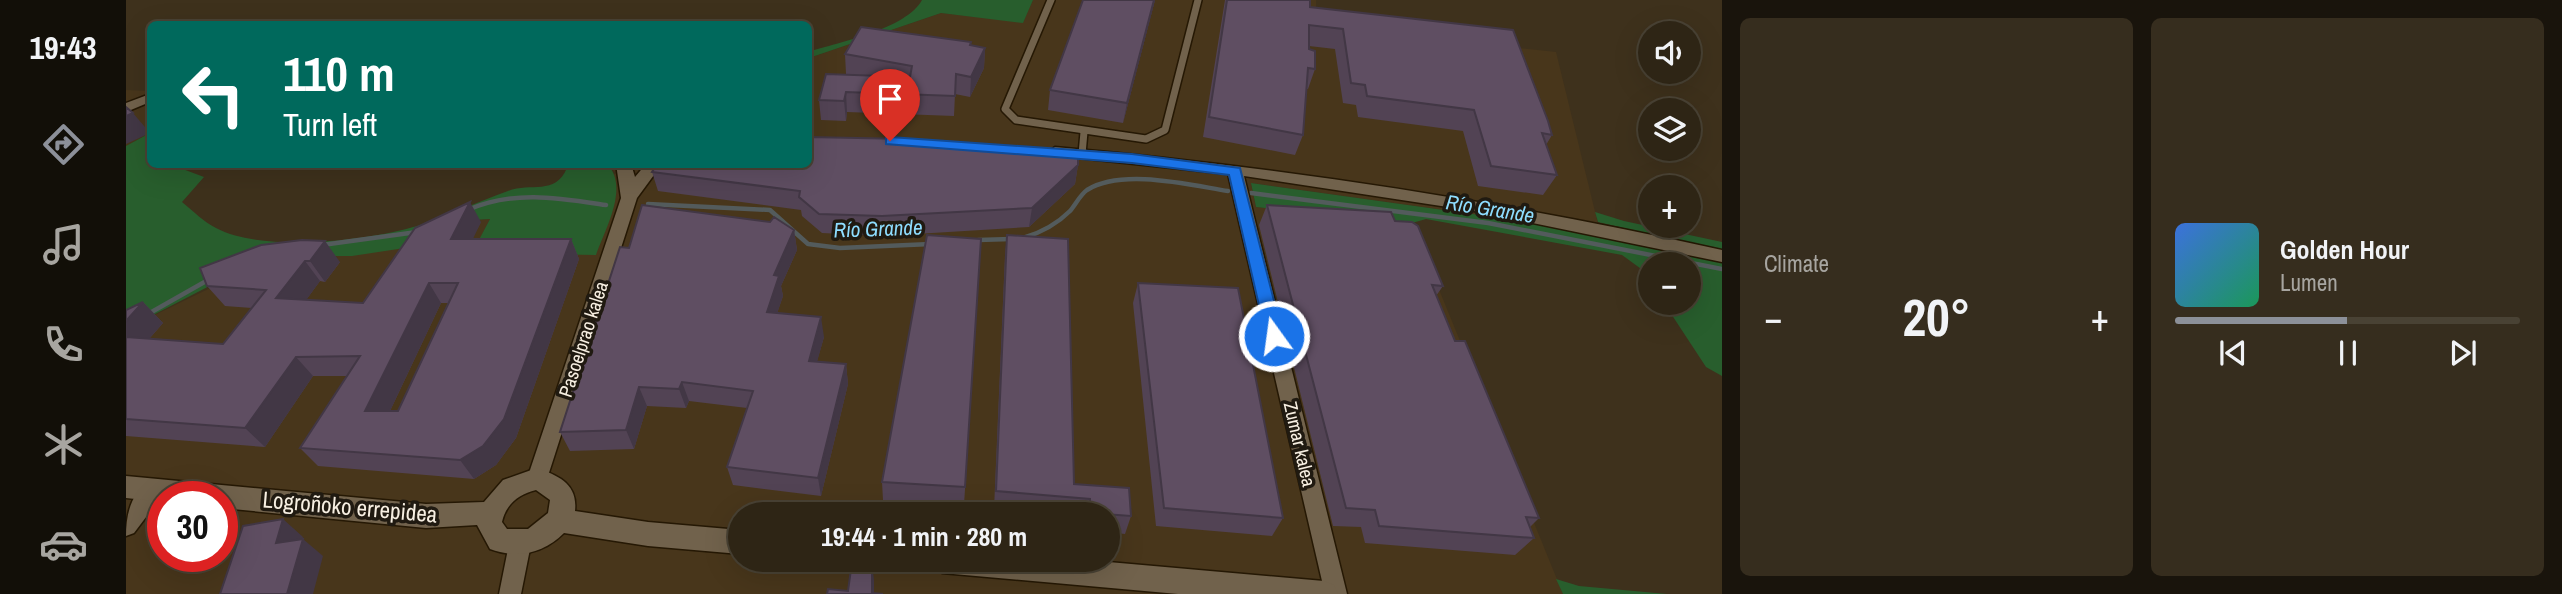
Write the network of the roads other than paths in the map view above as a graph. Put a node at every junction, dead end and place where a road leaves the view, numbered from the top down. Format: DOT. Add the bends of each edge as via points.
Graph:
graph roads {
  1 [pos="1051,0"];
  2 [pos="1198,0"];
  3 [pos="126,97"];
  4 [pos="147,98"];
  5 [pos="147,99"];
  6 [pos="126,108"];
  7 [pos="1084,132"];
  8 [pos="1041,151"];
  9 [pos="1082,154"];
  10 [pos="638,168"];
  11 [pos="1235,171"];
  12 [pos="1722,256"];
  13 [pos="537,479"];
  14 [pos="126,487"];
  15 [pos="147,488"];
  16 [pos="238,497"];
  17 [pos="147,499"];
  18 [pos="490,513"];
  19 [pos="559,520"];
  20 [pos="126,526"];
  21 [pos="728,541"];
  22 [pos="520,544"];
  23 [pos="1077,572"];
  24 [pos="510,594"];
  25 [pos="1324,594"];
  26 [pos="1336,594"];
  1 -- 7 [label="lane" via="1005,109 1016,120"];
  2 -- 7 [label="lane" via="1165,130 1146,139"];
  3 -- 4 [label="street"];
  5 -- 6 [label="street"];
  7 -- 9 [label="lane"];
  8 -- 9 [label="street"];
  9 -- 11 [label="street"];
  10 -- 13 [label="street, Pasoelprao kalea"];
  11 -- 12 [label="street" via="1556,219"];
  11 -- 26 [label="street, Zumar kalea"];
  13 -- 18 [label="main road" via="503,494"];
  13 -- 19 [label="main road" via="552,482 562,491"];
  14 -- 15 [label="main road, Logroñoko errepidea"];
  16 -- 18 [label="main road, Logroñoko errepidea" via="426,516"];
  17 -- 20 [label="street"];
  18 -- 22 [label="main road" via="489,524 499,540"];
  19 -- 21 [label="main road"];
  19 -- 22 [label="main road" via="535,540"];
  22 -- 24 [label="street"];
  23 -- 25 [label="main road"];
}
